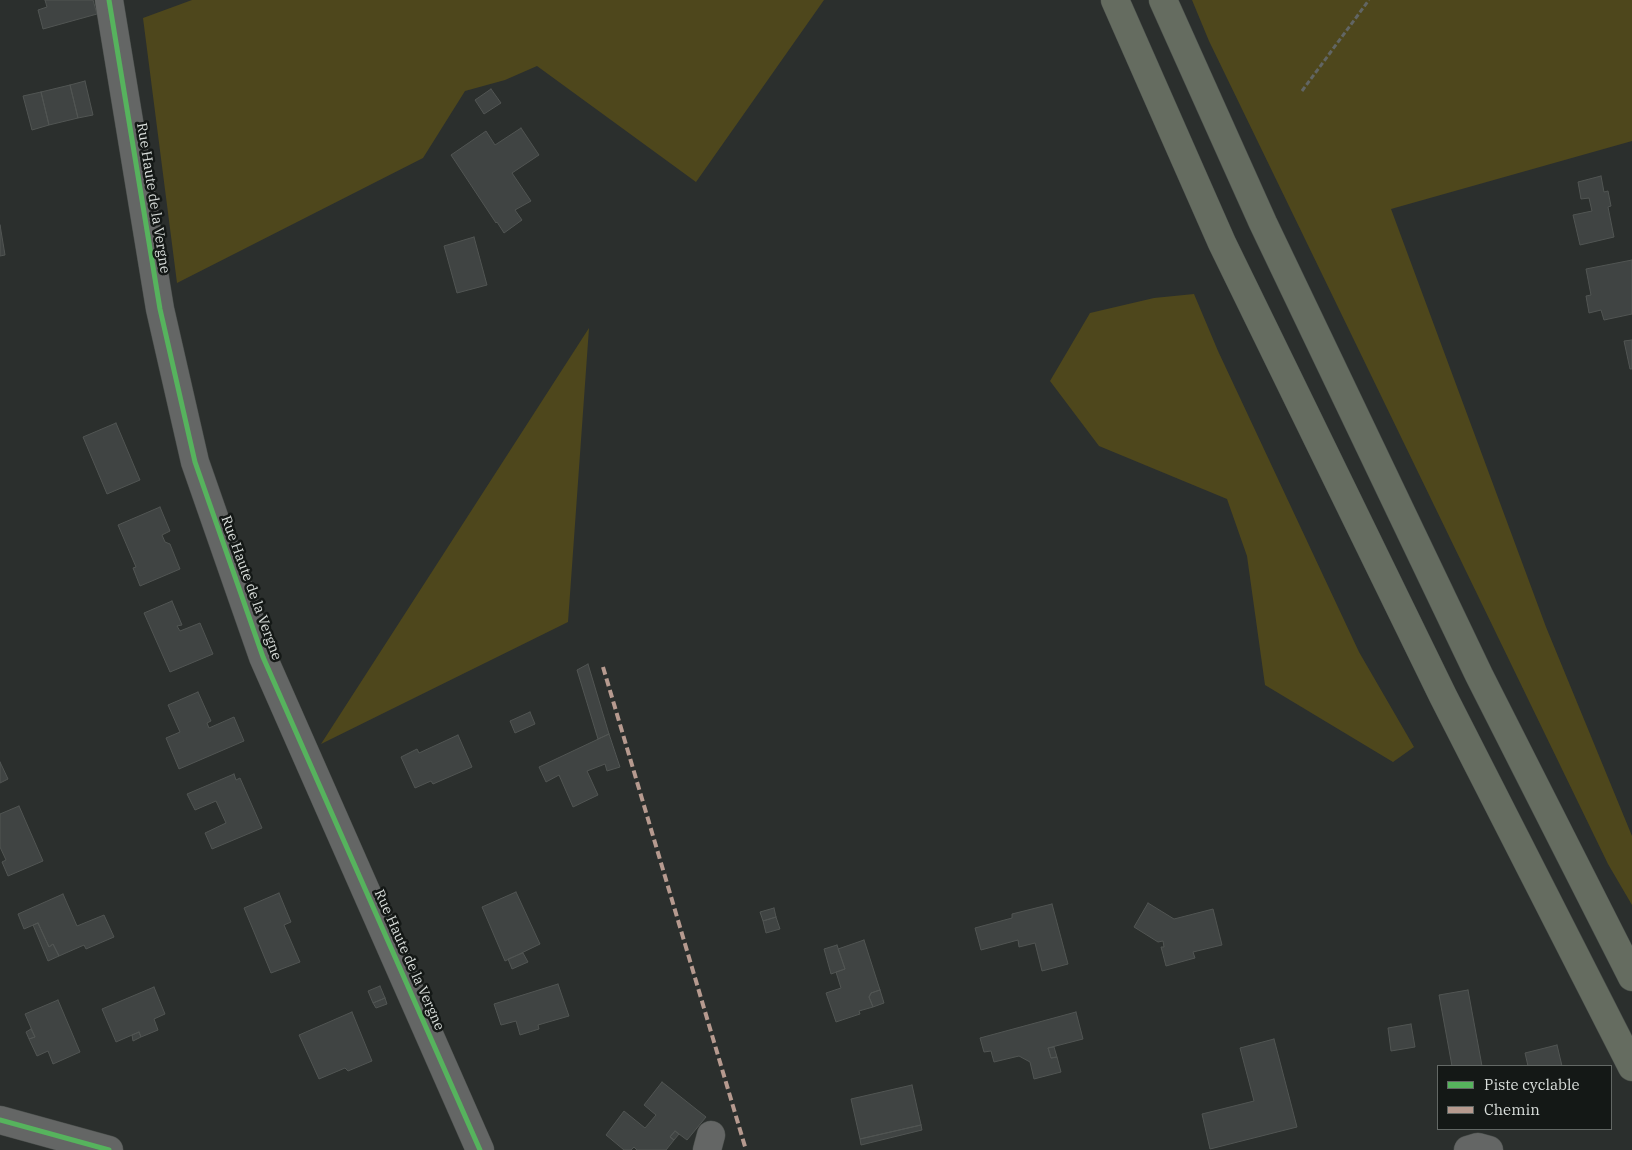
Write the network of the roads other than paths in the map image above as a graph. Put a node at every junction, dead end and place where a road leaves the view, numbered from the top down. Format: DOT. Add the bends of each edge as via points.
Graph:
graph roads {
  1 [pos="109,0"];
  2 [pos="1115,0"];
  3 [pos="1163,0"];
  4 [pos="1632,977"];
  5 [pos="1632,1067"];
  6 [pos="0,1120"];
  7 [pos="109,1150"];
  8 [pos="480,1150"];
  9 [pos="1468,1150"];
  10 [pos="1489,1150"];
  1 -- 8 [label="street, Rue Haute de la Vergne" via="160,309 194,462 263,657"];
  2 -- 5 [label="highway" via="1222,243 1443,696"];
  3 -- 4 [label="highway" via="1263,222 1479,675"];
  6 -- 7 [label="street"];
  9 -- 10 [label="street" via="1478,1147"];
}
